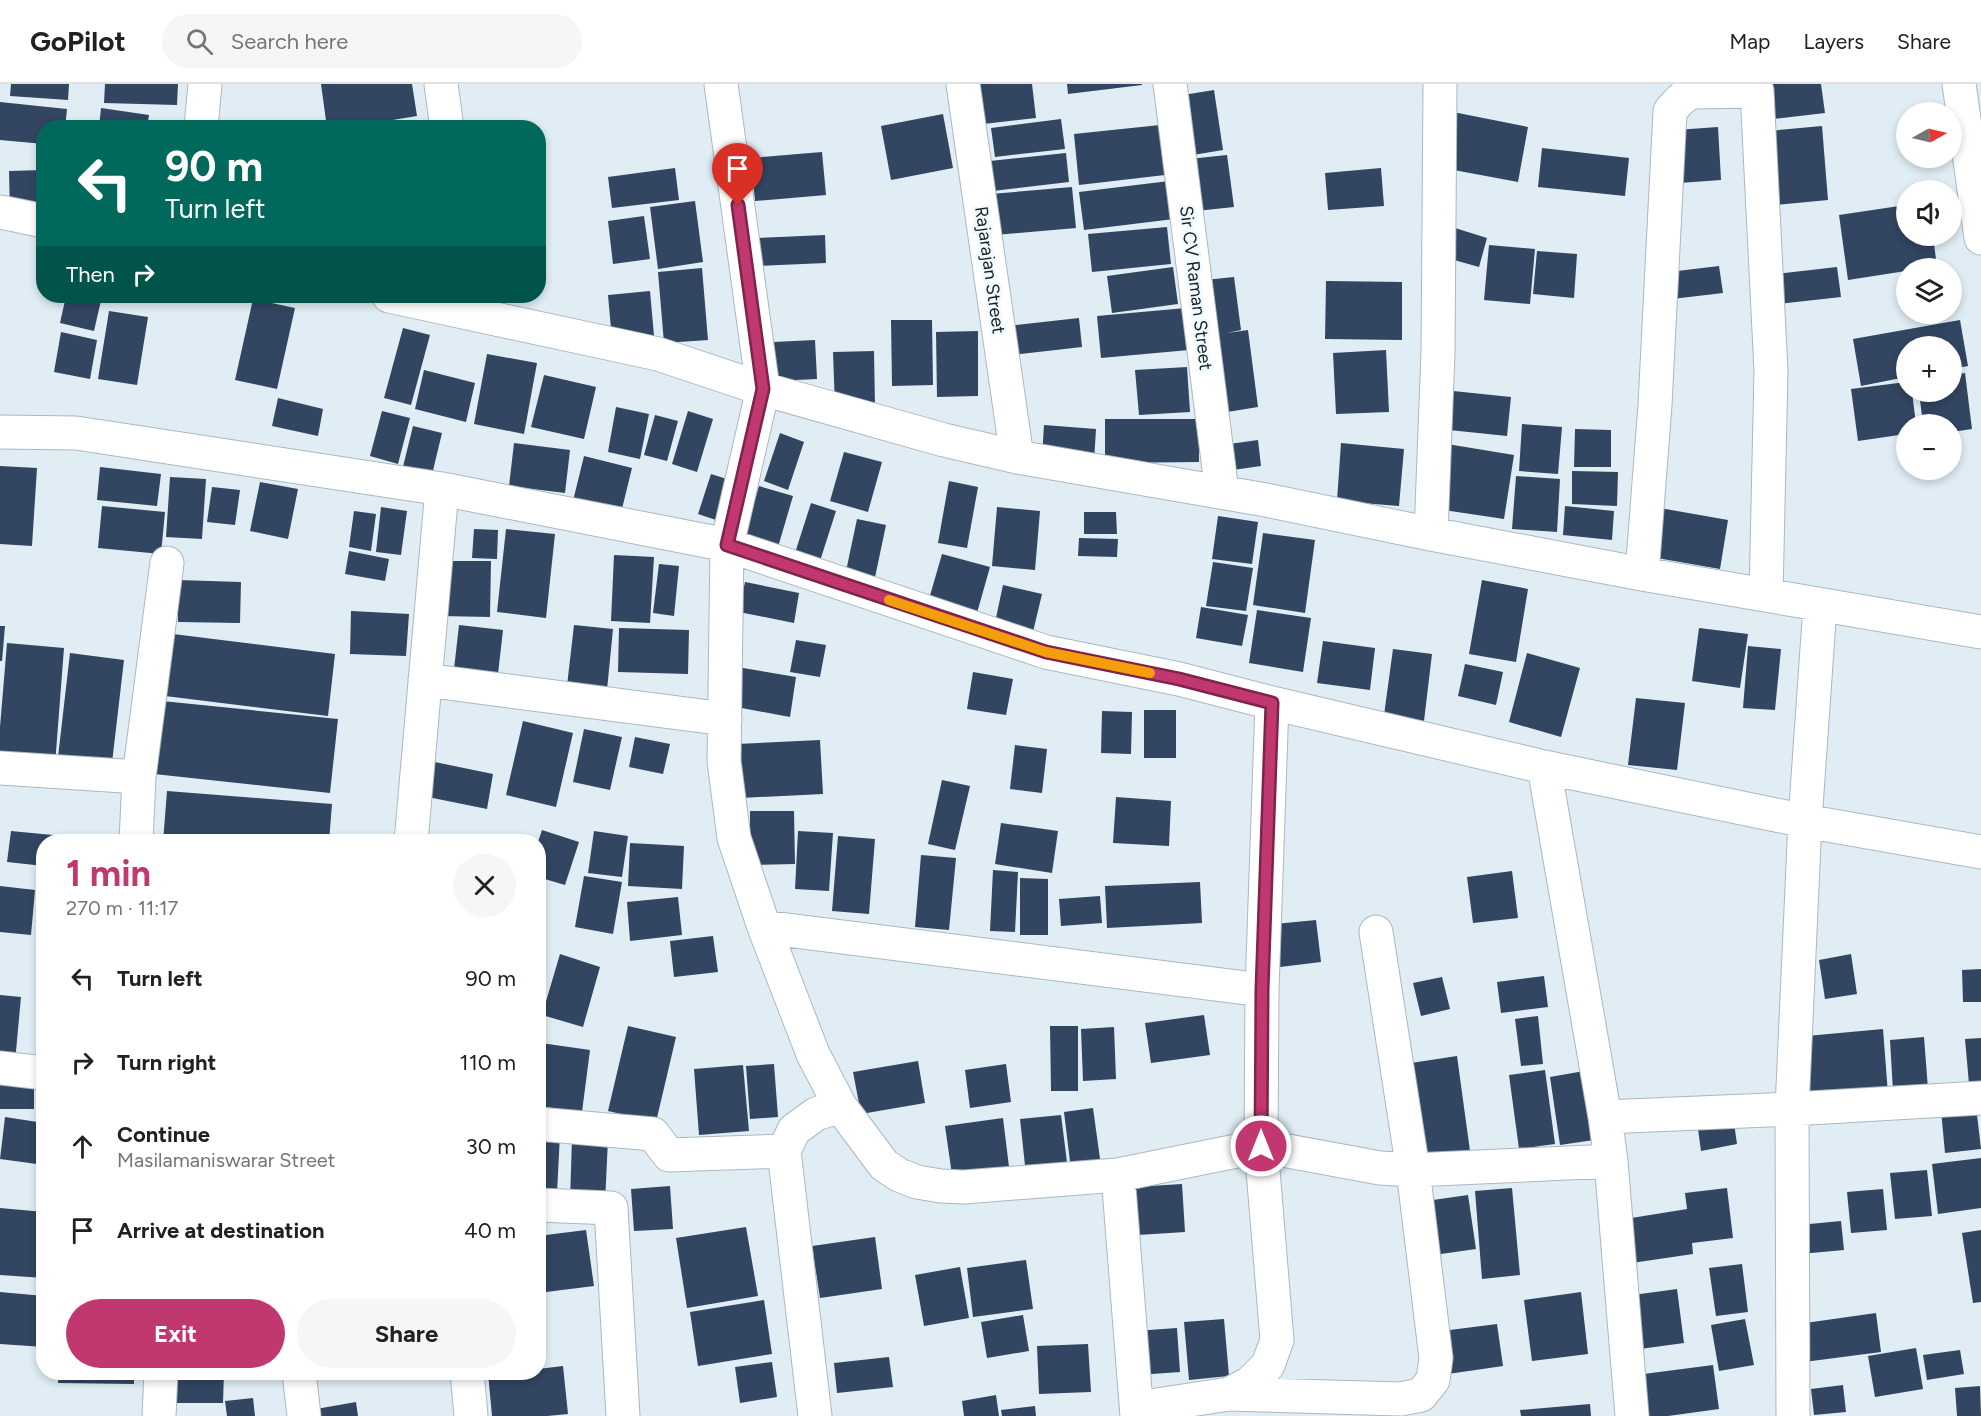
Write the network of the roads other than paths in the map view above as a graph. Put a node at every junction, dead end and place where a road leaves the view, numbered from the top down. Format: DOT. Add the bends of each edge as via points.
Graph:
graph roads {
  1 [pos="205,84"];
  2 [pos="441,84"];
  3 [pos="721,84"];
  4 [pos="963,84"];
  5 [pos="1170,84"];
  6 [pos="1440,84"];
  7 [pos="1959,84"];
  8 [pos="1689,88"];
  9 [pos="202,120"];
  10 [pos="446,120"];
  11 [pos="0,212"];
  12 [pos="36,219"];
  13 [pos="1981,238"];
  14 [pos="454,303"];
  15 [pos="473,305"];
  16 [pos="763,389"];
  17 [pos="0,432"];
  18 [pos="1017,457"];
  19 [pos="442,489"];
  20 [pos="1222,492"];
  21 [pos="1431,534"];
  22 [pos="727,545"];
  23 [pos="167,563"];
  24 [pos="1642,574"];
  25 [pos="1766,595"];
  26 [pos="1820,606"];
  27 [pos="1981,632"];
  28 [pos="425,680"];
  29 [pos="1272,703"];
  30 [pos="724,718"];
  31 [pos="1544,767"];
  32 [pos="0,768"];
  33 [pos="139,777"];
  34 [pos="1805,821"];
  35 [pos="136,834"];
  36 [pos="412,834"];
  37 [pos="1981,852"];
  38 [pos="764,927"];
  39 [pos="1376,932"];
  40 [pos="1262,990"];
  41 [pos="0,1068"];
  42 [pos="36,1072"];
  43 [pos="1981,1098"];
  44 [pos="840,1106"];
  45 [pos="1792,1109"];
  46 [pos="1605,1117"];
  47 [pos="546,1125"];
  48 [pos="1261,1146"];
  49 [pos="784,1151"];
  50 [pos="1611,1161"];
  51 [pos="1413,1170"];
  52 [pos="1118,1175"];
  53 [pos="546,1205"];
  54 [pos="161,1380"];
  55 [pos="300,1380"];
  56 [pos="468,1380"];
  57 [pos="1229,1394"];
  58 [pos="1370,1407"];
  59 [pos="1137,1412"];
  60 [pos="159,1416"];
  61 [pos="304,1416"];
  62 [pos="471,1416"];
  63 [pos="622,1416"];
  64 [pos="815,1416"];
  65 [pos="1632,1416"];
  66 [pos="1793,1416"];
  1 -- 9 [label="street"];
  2 -- 10 [label="street"];
  3 -- 16 [label="street"];
  4 -- 18 [label="street, Rajarajan Street"];
  5 -- 20 [label="street, Sir CV Raman Street"];
  6 -- 21 [label="street" via="1438,352"];
  7 -- 13 [label="street"];
  8 -- 24 [label="street" via="1670,111"];
  8 -- 25 [label="street" via="1757,91 1771,371"];
  11 -- 12 [label="street"];
  14 -- 15 [label="street"];
  15 -- 16 [label="street" via="658,354"];
  16 -- 18 [label="street"];
  16 -- 22 [label="street"];
  17 -- 19 [label="street" via="76,433"];
  18 -- 20 [label="street"];
  19 -- 22 [label="street"];
  19 -- 28 [label="street"];
  20 -- 21 [label="street"];
  21 -- 24 [label="street"];
  22 -- 29 [label="street" via="1046,652"];
  22 -- 30 [label="street"];
  23 -- 33 [label="street"];
  24 -- 25 [label="street"];
  25 -- 26 [label="street"];
  26 -- 27 [label="street"];
  26 -- 34 [label="street"];
  28 -- 30 [label="street"];
  28 -- 36 [label="street"];
  29 -- 31 [label="street"];
  29 -- 40 [label="street"];
  30 -- 38 [label="street" via="724,761 734,838"];
  31 -- 34 [label="street"];
  31 -- 46 [label="street"];
  32 -- 33 [label="street"];
  33 -- 35 [label="street"];
  34 -- 37 [label="street"];
  34 -- 45 [label="street"];
  38 -- 40 [label="street"];
  38 -- 44 [label="street" via="813,1054"];
  39 -- 51 [label="street"];
  40 -- 48 [label="street"];
  41 -- 42 [label="street"];
  43 -- 45 [label="street"];
  44 -- 49 [label="street" via="816,1114 794,1130"];
  44 -- 52 [label="street" via="884,1165 917,1182 964,1187"];
  45 -- 46 [label="street"];
  45 -- 66 [label="street"];
  46 -- 50 [label="street"];
  47 -- 49 [label="street" via="653,1134 669,1155"];
  48 -- 51 [label="street" via="1380,1168"];
  48 -- 52 [label="street"];
  48 -- 57 [label="street" via="1277,1340 1268,1365 1250,1383"];
  49 -- 64 [label="street"];
  50 -- 51 [label="street"];
  50 -- 65 [label="street"];
  51 -- 58 [label="street" via="1436,1358 1433,1380 1421,1395"];
  52 -- 59 [label="street"];
  53 -- 63 [label="street" via="611,1208"];
  54 -- 60 [label="street"];
  55 -- 61 [label="street"];
  56 -- 62 [label="street"];
  57 -- 58 [label="street"];
  57 -- 59 [label="street"];
}
